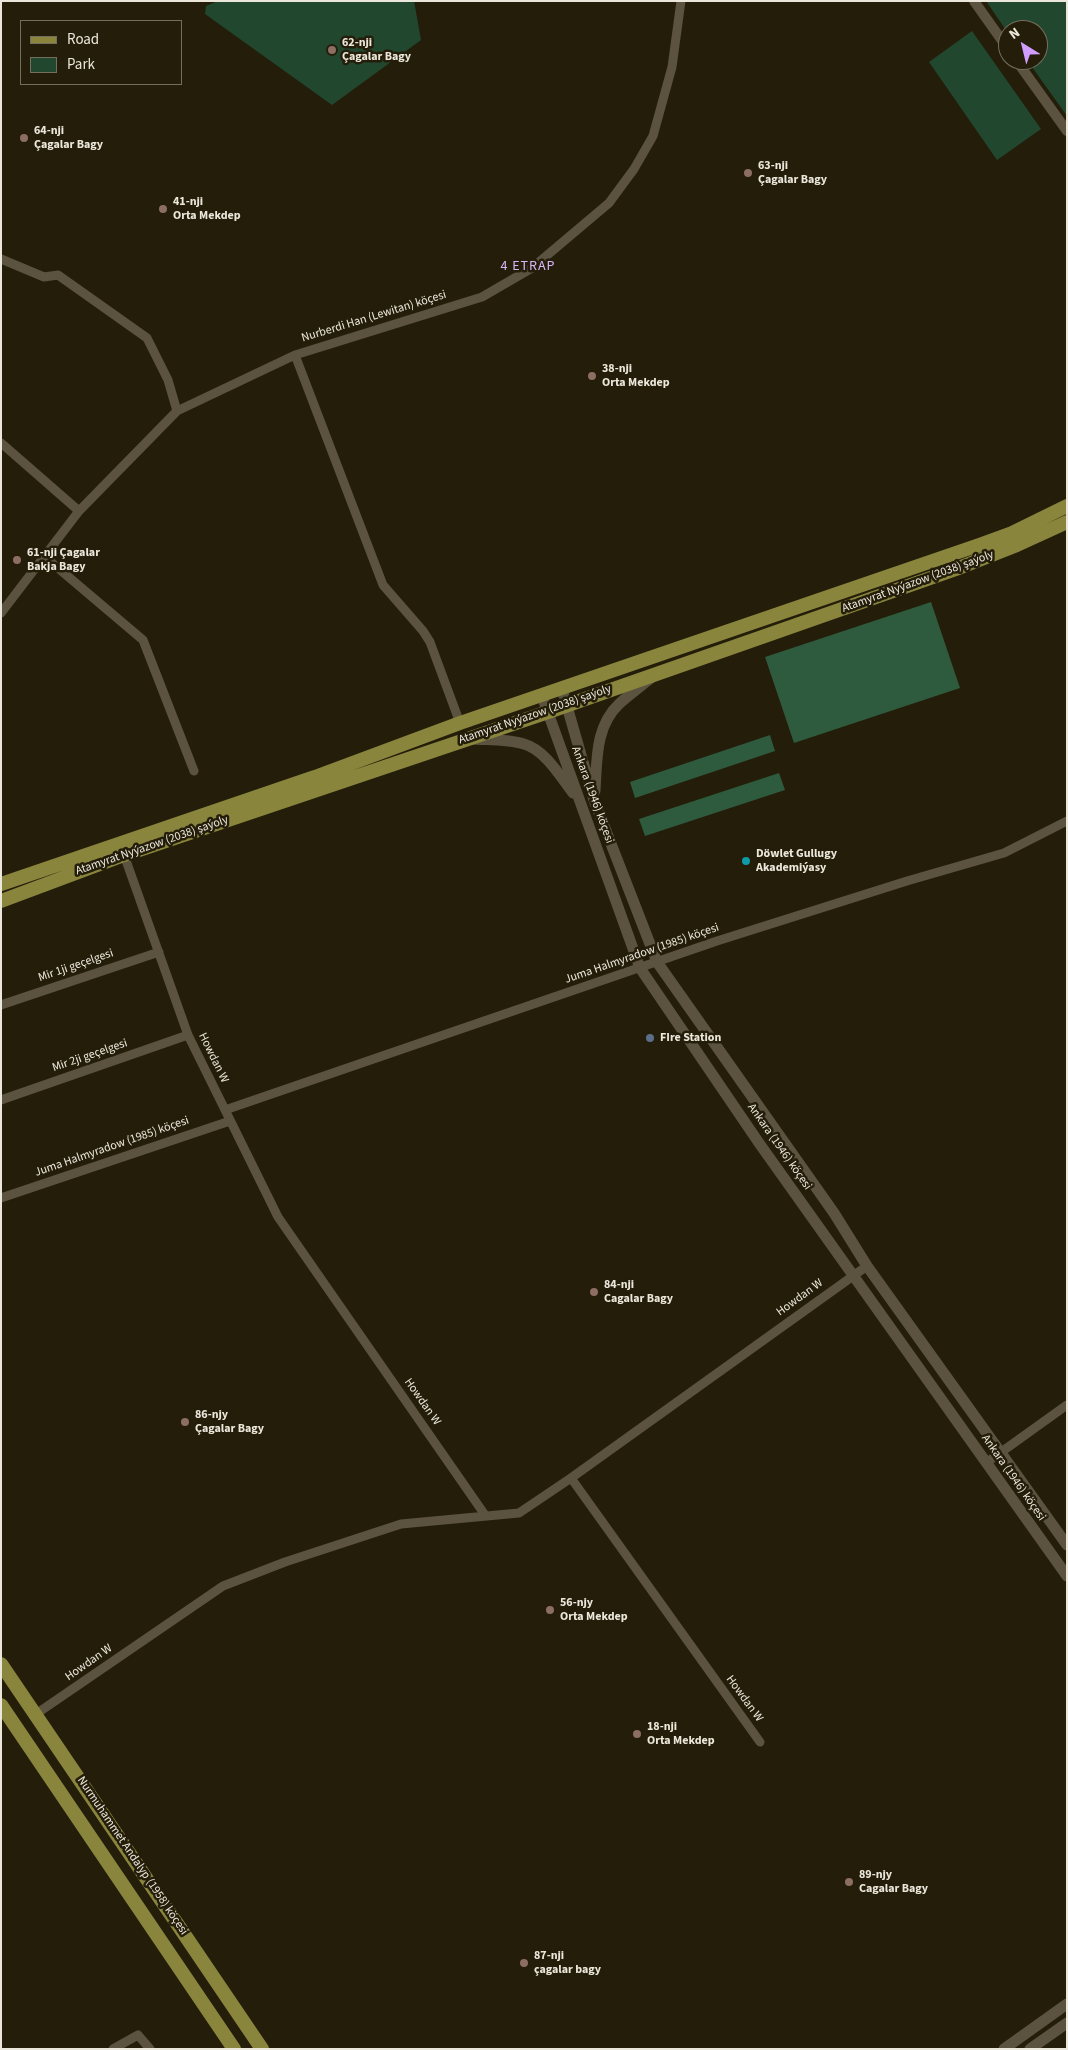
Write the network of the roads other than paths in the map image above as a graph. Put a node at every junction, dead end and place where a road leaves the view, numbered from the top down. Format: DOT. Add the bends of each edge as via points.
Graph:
graph roads {
  1 [pos="681,1"];
  2 [pos="974,1"];
  3 [pos="998,35"];
  4 [pos="1023,70"];
  5 [pos="1067,131"];
  6 [pos="1,259"];
  7 [pos="295,355"];
  8 [pos="177,410"];
  9 [pos="1,443"];
  10 [pos="1067,506"];
  11 [pos="79,511"];
  12 [pos="1067,522"];
  13 [pos="45,557"];
  14 [pos="1,613"];
  15 [pos="655,674"];
  16 [pos="562,689"];
  17 [pos="542,696"];
  18 [pos="566,704"];
  19 [pos="548,712"];
  20 [pos="460,723"];
  21 [pos="466,738"];
  22 [pos="194,771"];
  23 [pos="594,800"];
  24 [pos="581,805"];
  25 [pos="1067,821"];
  26 [pos="122,849"];
  27 [pos="1,884"];
  28 [pos="1,900"];
  29 [pos="159,952"];
  30 [pos="656,962"];
  31 [pos="640,968"];
  32 [pos="1,1005"];
  33 [pos="188,1036"];
  34 [pos="1,1100"];
  35 [pos="225,1110"];
  36 [pos="230,1121"];
  37 [pos="1,1198"];
  38 [pos="867,1266"];
  39 [pos="853,1275"];
  40 [pos="1067,1405"];
  41 [pos="1000,1452"];
  42 [pos="986,1463"];
  43 [pos="572,1478"];
  44 [pos="485,1515"];
  45 [pos="1067,1545"];
  46 [pos="1067,1576"];
  47 [pos="1,1664"];
  48 [pos="1,1705"];
  49 [pos="36,1714"];
  50 [pos="760,1742"];
  51 [pos="1067,2004"];
  52 [pos="1067,2023"];
  53 [pos="113,2049"];
  54 [pos="150,2049"];
  55 [pos="234,2049"];
  56 [pos="262,2049"];
  57 [pos="1004,2049"];
  58 [pos="1030,2049"];
  1 -- 7 [label="street, Nurberdi Han (Lewitan) köçesi" via="672,67 653,136 609,203 532,268 482,297"];
  2 -- 3 [label="street"];
  4 -- 5 [label="street"];
  6 -- 8 [label="street" via="44,277 58,275 147,338 168,380"];
  7 -- 8 [label="street, Nurberdi Han (Lewitan) köçesi"];
  7 -- 20 [label="street" via="383,584 430,642"];
  8 -- 11 [label="street, Nurberdi Han (Lewitan) köçesi"];
  9 -- 11 [label="street"];
  10 -- 16 [label="main road, Atamyrat Nyýazow (2038) şaýoly" via="979,545"];
  11 -- 13 [label="street, Nurberdi Han (Lewitan) köçesi"];
  12 -- 15 [label="main road, Atamyrat Nyýazow (2038) şaýoly" via="956,569"];
  13 -- 14 [label="street, Nurberdi Han (Lewitan) köçesi"];
  13 -- 22 [label="street" via="143,640"];
  15 -- 18 [label="main road, Atamyrat Nyýazow (2038) şaýoly"];
  15 -- 23 [label="main road" via="619,703 604,723 599,737"];
  16 -- 17 [label="main road, Atamyrat Nyýazow (2038) şaýoly"];
  16 -- 18 [label="main road, Ankara (1946) köçesi"];
  17 -- 19 [label="main road, Ankara (1946) köçesi"];
  17 -- 20 [label="main road, Atamyrat Nyýazow (2038) şaýoly"];
  18 -- 19 [label="main road, Atamyrat Nyýazow (2038) şaýoly"];
  18 -- 23 [label="main road, Ankara (1946) köçesi"];
  19 -- 21 [label="main road, Atamyrat Nyýazow (2038) şaýoly"];
  19 -- 24 [label="main road, Ankara (1946) köçesi"];
  20 -- 26 [label="main road, Atamyrat Nyýazow (2038) şaýoly"];
  21 -- 24 [label="main road" via="526,744 556,770"];
  21 -- 26 [label="main road, Atamyrat Nyýazow (2038) şaýoly"];
  23 -- 30 [label="main road, Ankara (1946) köçesi"];
  24 -- 31 [label="main road, Ankara (1946) köçesi"];
  25 -- 30 [label="street, Juma Halmyradow (1985) köçesi" via="1004,853"];
  26 -- 27 [label="main road, Atamyrat Nyýazow (2038) şaýoly"];
  26 -- 28 [label="main road, Atamyrat Nyýazow (2038) şaýoly"];
  26 -- 29 [label="street, Howdan W"];
  29 -- 32 [label="street, Mir 1ji geçelgesi"];
  29 -- 33 [label="street, Howdan W"];
  30 -- 31 [label="street, Juma Halmyradow (1985) köçesi"];
  30 -- 38 [label="main road, Ankara (1946) köçesi" via="834,1213"];
  31 -- 35 [label="street, Juma Halmyradow (1985) köçesi"];
  31 -- 39 [label="main road, Ankara (1946) köçesi"];
  33 -- 34 [label="street, Mir 2ji geçelgesi"];
  33 -- 35 [label="street, Howdan W"];
  35 -- 36 [label="street, Howdan W"];
  36 -- 37 [label="street, Juma Halmyradow (1985) köçesi"];
  36 -- 44 [label="street, Howdan W" via="278,1217"];
  38 -- 39 [label="street, Howdan W"];
  38 -- 41 [label="main road, Ankara (1946) köçesi"];
  39 -- 42 [label="main road, Ankara (1946) köçesi"];
  39 -- 43 [label="street, Howdan W"];
  40 -- 41 [label="street"];
  41 -- 42 [label="street"];
  41 -- 45 [label="main road, Ankara (1946) köçesi"];
  42 -- 46 [label="main road, Ankara (1946) köçesi"];
  43 -- 44 [label="street" via="519,1513"];
  43 -- 50 [label="street, Howdan W"];
  44 -- 49 [label="street, Howdan W" via="401,1524 223,1586"];
  47 -- 49 [label="main road, Nurmuhammet Andalyp (1958) köçesi"];
  48 -- 55 [label="main road, Nurmuhammet Andalyp (1958) köçesi"];
  49 -- 56 [label="main road, Nurmuhammet Andalyp (1958) köçesi"];
  51 -- 57 [label="main road"];
  52 -- 58 [label="main road"];
  53 -- 54 [label="street" via="138,2035"];
}
